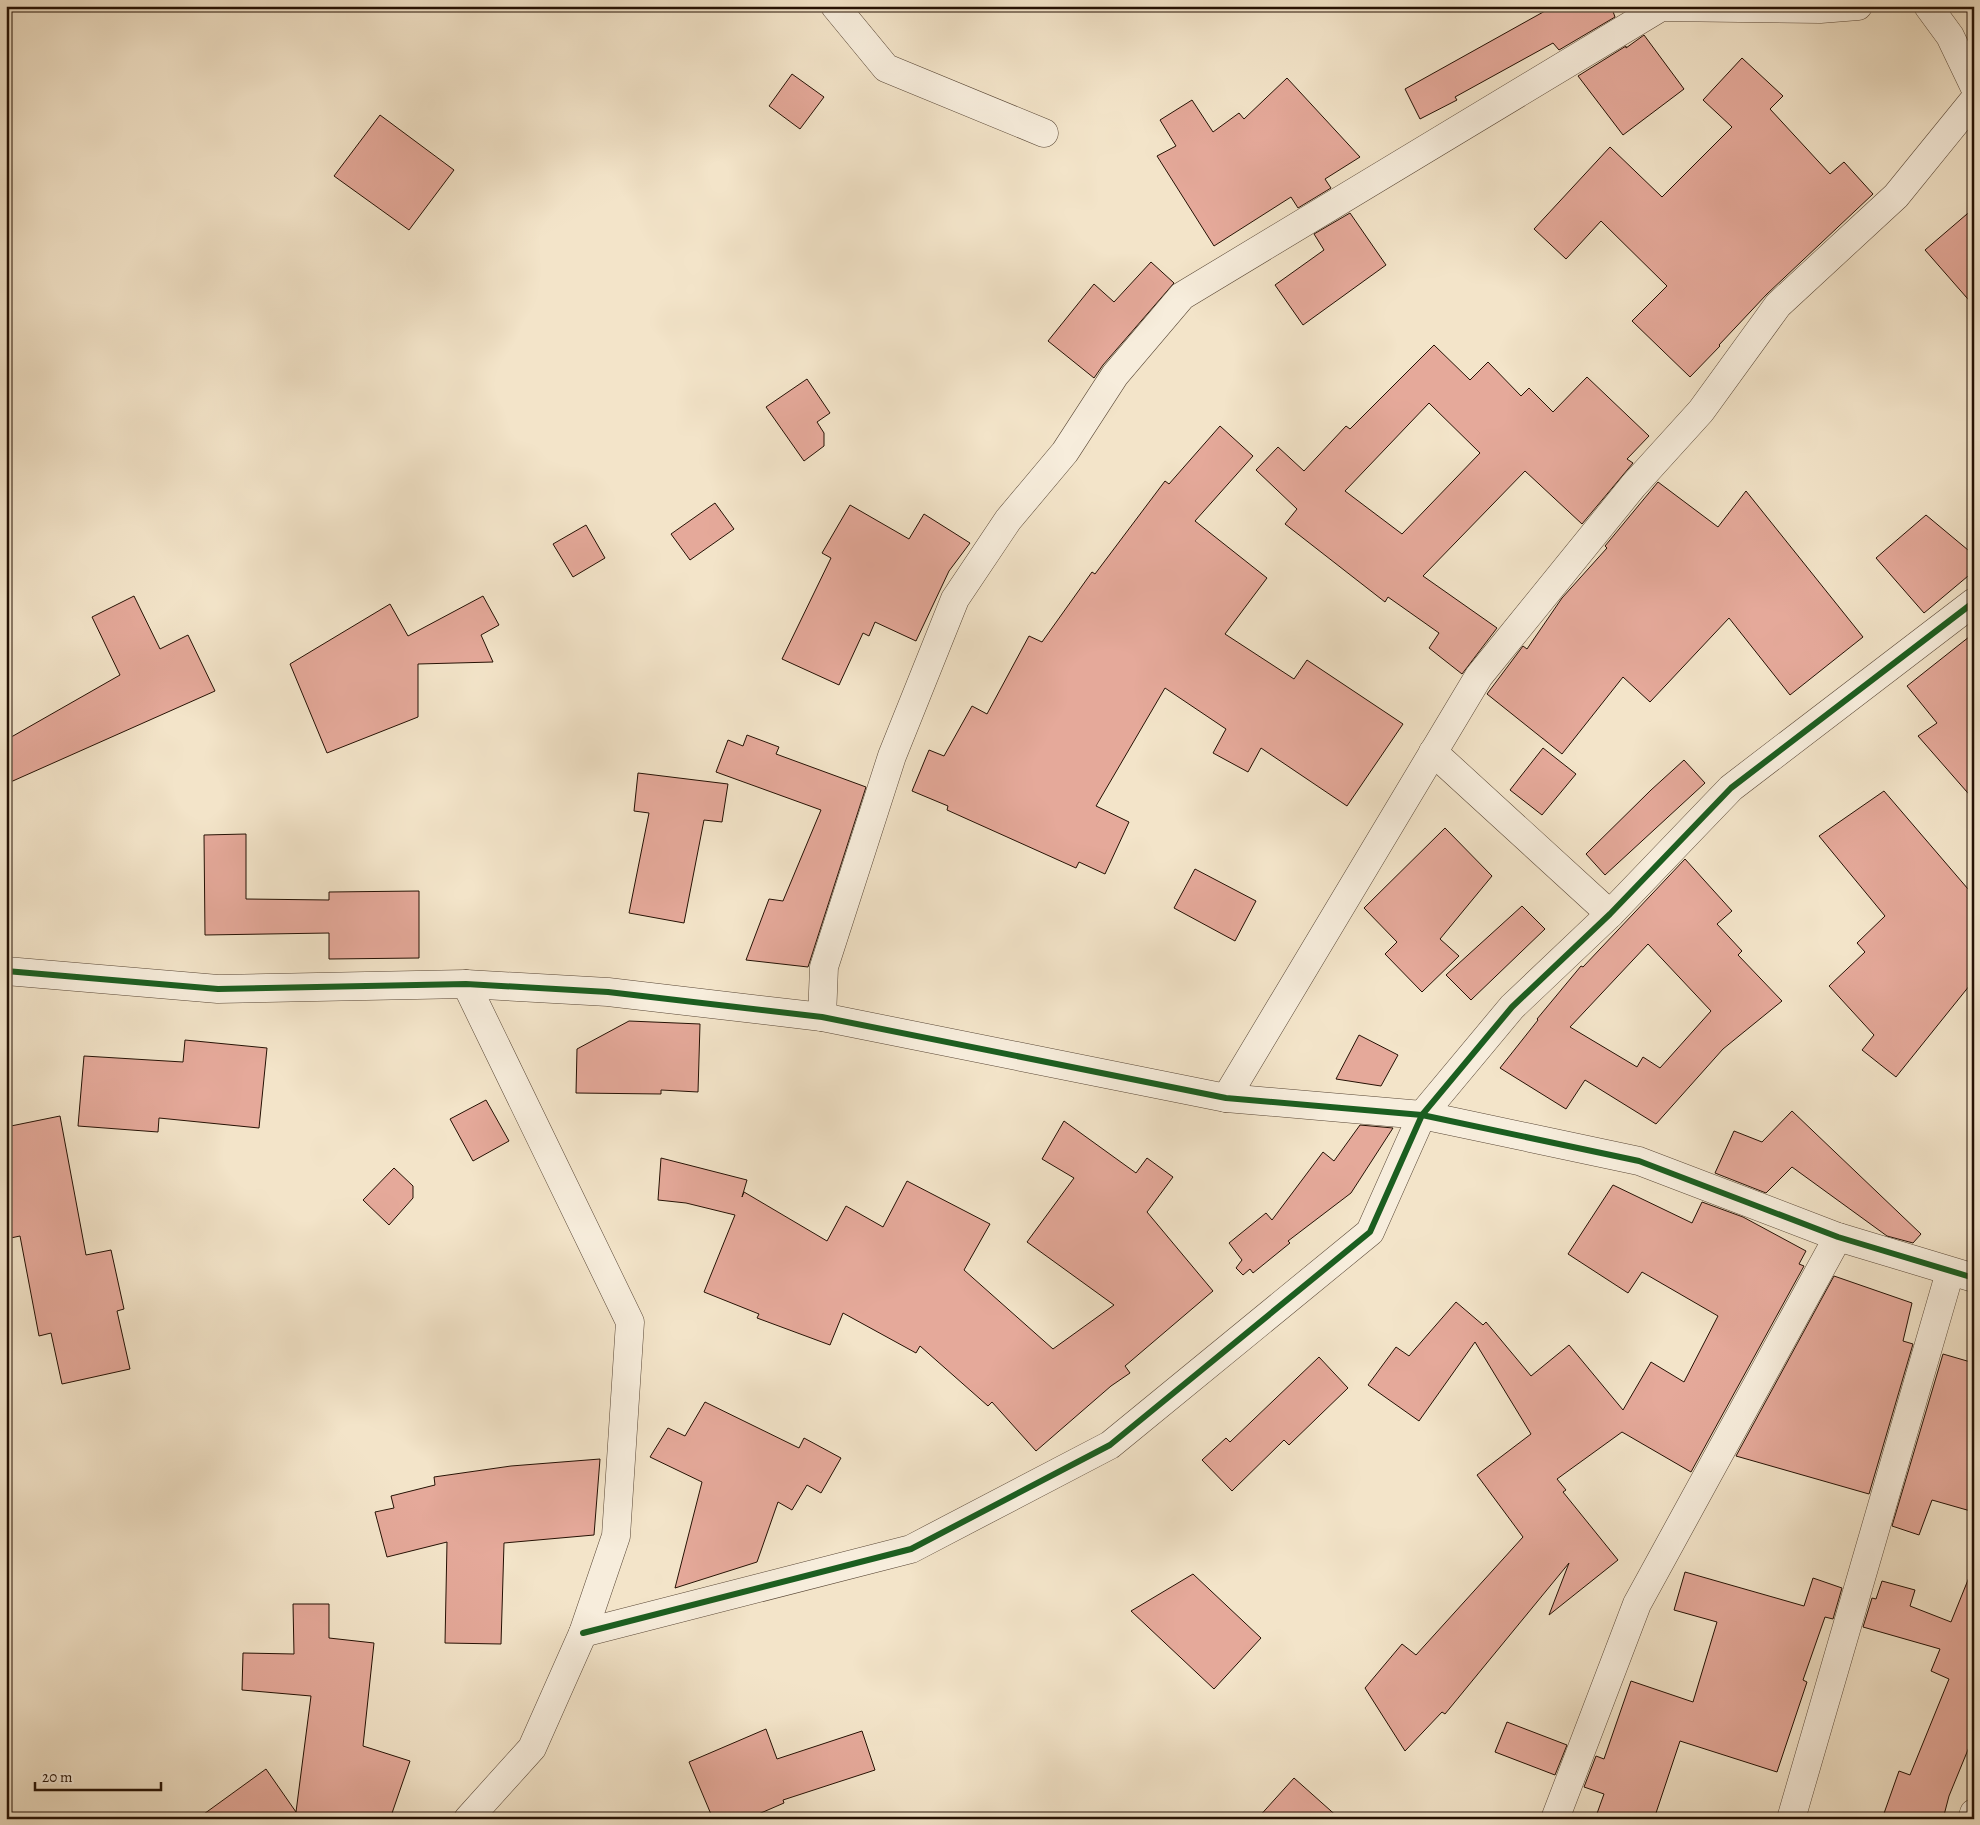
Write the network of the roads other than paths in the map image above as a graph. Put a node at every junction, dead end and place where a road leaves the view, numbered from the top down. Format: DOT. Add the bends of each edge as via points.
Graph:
graph roads {
  1 [pos="835,6"];
  2 [pos="1858,6"];
  3 [pos="1928,6"];
  4 [pos="1974,86"];
  5 [pos="1974,100"];
  6 [pos="1044,133"];
  7 [pos="1974,602"];
  8 [pos="1433,752"];
  9 [pos="1610,914"];
  10 [pos="6,971"];
  11 [pos="466,984"];
  12 [pos="822,1017"];
  13 [pos="1226,1098"];
  14 [pos="1422,1115"];
  15 [pos="1838,1237"];
  16 [pos="1962,1275"];
  17 [pos="583,1633"];
  18 [pos="1974,1813"];
  19 [pos="468,1819"];
  20 [pos="1555,1819"];
  21 [pos="1791,1819"];
  22 [pos="1972,1819"];
  1 -- 6 [label="street" via="886,68"];
  2 -- 12 [label="street" via="1820,9 1661,8 1182,296 1115,375 1065,452 1008,520 956,599 892,756 824,967"];
  3 -- 4 [label="street" via="1950,36"];
  5 -- 8 [label="street" via="1896,196 1778,305 1701,411 1633,486 1480,676"];
  7 -- 9 [label="street" via="1731,788"];
  8 -- 9 [label="street"];
  8 -- 13 [label="street"];
  9 -- 14 [label="street" via="1512,1007"];
  10 -- 11 [label="street" via="218,988"];
  11 -- 12 [label="street" via="608,992"];
  11 -- 17 [label="street" via="630,1322 616,1536"];
  12 -- 13 [label="street"];
  13 -- 14 [label="street"];
  14 -- 15 [label="street" via="1639,1161"];
  14 -- 17 [label="street" via="1370,1232 1110,1445 911,1549"];
  15 -- 16 [label="street"];
  15 -- 20 [label="street" via="1637,1604"];
  16 -- 21 [label="street"];
  17 -- 19 [label="street" via="532,1748"];
  18 -- 22 [label="street"];
}
